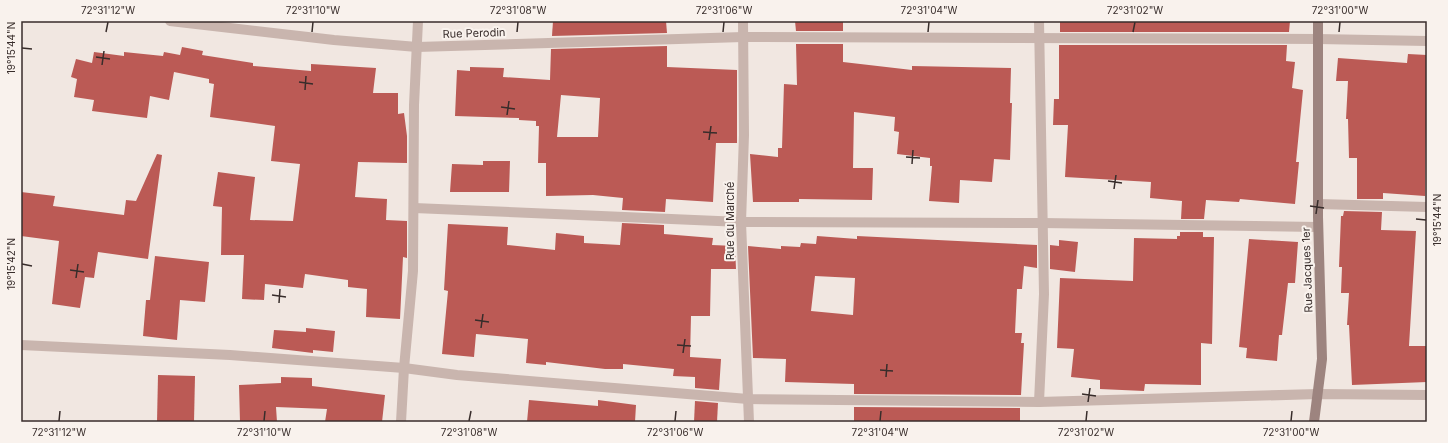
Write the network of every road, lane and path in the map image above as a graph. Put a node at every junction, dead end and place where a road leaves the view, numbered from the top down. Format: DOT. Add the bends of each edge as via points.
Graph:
graph roads {
  1 [pos="170,21"];
  2 [pos="418,21"];
  3 [pos="743,21"];
  4 [pos="1039,21"];
  5 [pos="1318,21"];
  6 [pos="743,37"];
  7 [pos="1039,38"];
  8 [pos="1318,39"];
  9 [pos="1427,41"];
  10 [pos="417,47"];
  11 [pos="1318,204"];
  12 [pos="1427,207"];
  13 [pos="414,208"];
  14 [pos="741,222"];
  15 [pos="1042,223"];
  16 [pos="1318,227"];
  17 [pos="21,345"];
  18 [pos="404,368"];
  19 [pos="1318,394"];
  20 [pos="1427,395"];
  21 [pos="748,398"];
  22 [pos="1039,402"];
  23 [pos="401,422"];
  24 [pos="749,422"];
  25 [pos="1314,422"];
  1 -- 10 [label="street, Rue Perodin"];
  2 -- 10 [label="street"];
  3 -- 6 [label="street, Rue du Marché"];
  4 -- 7 [label="street"];
  5 -- 8 [label="main road, Rue Jacques 1er"];
  6 -- 7 [label="street, Rue Perodin"];
  6 -- 10 [label="street, Rue Perodin"];
  6 -- 14 [label="street, Rue du Marché" via="744,135"];
  7 -- 8 [label="street, Rue Perodin"];
  7 -- 15 [label="street"];
  8 -- 9 [label="street, Rue Perodin"];
  8 -- 11 [label="main road, Rue Jacques 1er"];
  10 -- 13 [label="street"];
  11 -- 12 [label="street"];
  11 -- 16 [label="main road, Rue Jacques 1er"];
  13 -- 14 [label="street"];
  13 -- 18 [label="street" via="413,271"];
  14 -- 15 [label="street"];
  14 -- 21 [label="street, Rue du Marché"];
  15 -- 16 [label="street"];
  15 -- 22 [label="street" via="1044,294"];
  16 -- 19 [label="main road, Rue Jacques 1er" via="1322,359"];
  17 -- 18 [label="street" via="230,355"];
  18 -- 21 [label="street" via="457,375"];
  18 -- 23 [label="street"];
  19 -- 20 [label="street"];
  19 -- 22 [label="street"];
  19 -- 25 [label="main road, Rue Jacques 1er"];
  21 -- 22 [label="street"];
  21 -- 24 [label="street, Rue du Marché"];
}
